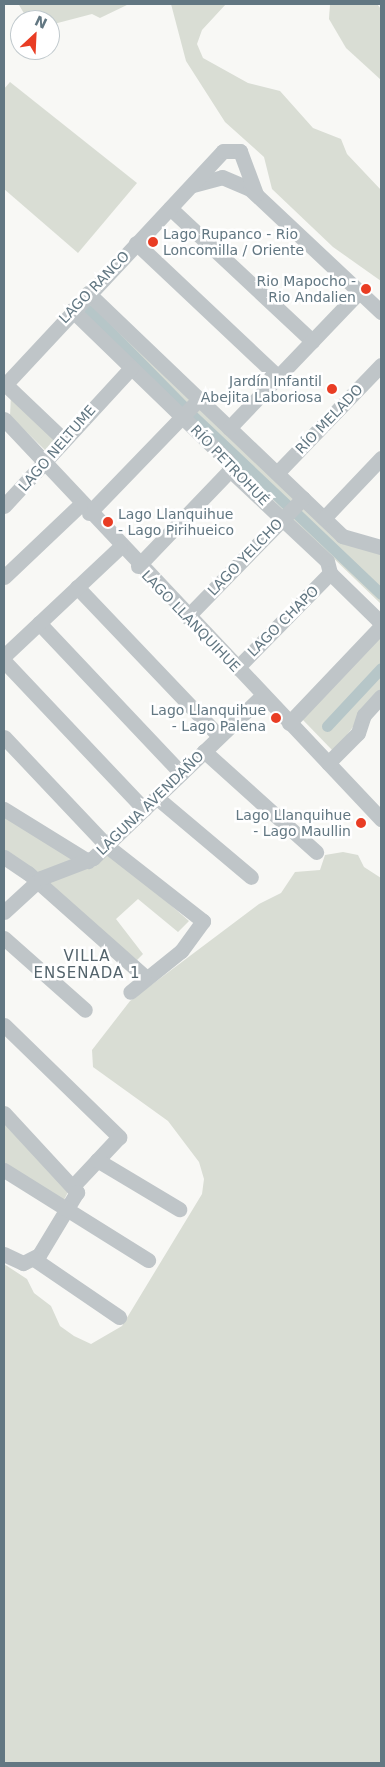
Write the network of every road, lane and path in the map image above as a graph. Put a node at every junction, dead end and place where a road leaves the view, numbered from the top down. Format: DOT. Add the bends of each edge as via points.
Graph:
graph roads {
  1 [pos="187,190"];
  2 [pos="256,194"];
  3 [pos="170,208"];
  4 [pos="136,243"];
  5 [pos="359,292"];
  6 [pos="88,293"];
  7 [pos="72,310"];
  8 [pos="381,312"];
  9 [pos="312,341"];
  10 [pos="381,365"];
  11 [pos="131,368"];
  12 [pos="278,377"];
  13 [pos="4,385"];
  14 [pos="200,399"];
  15 [pos="182,417"];
  16 [pos="6,427"];
  17 [pos="229,428"];
  18 [pos="63,439"];
  19 [pos="381,458"];
  20 [pos="42,464"];
  21 [pos="230,470"];
  22 [pos="277,473"];
  23 [pos="303,498"];
  24 [pos="4,506"];
  25 [pos="84,509"];
  26 [pos="324,518"];
  27 [pos="282,519"];
  28 [pos="120,547"];
  29 [pos="381,547"];
  30 [pos="138,566"];
  31 [pos="330,573"];
  32 [pos="4,577"];
  33 [pos="77,587"];
  34 [pos="187,617"];
  35 [pos="39,623"];
  36 [pos="381,625"];
  37 [pos="4,656"];
  38 [pos="4,661"];
  39 [pos="237,668"];
  40 [pos="263,695"];
  41 [pos="381,696"];
  42 [pos="289,723"];
  43 [pos="219,736"];
  44 [pos="4,737"];
  45 [pos="204,751"];
  46 [pos="328,763"];
  47 [pos="181,773"];
  48 [pos="156,797"];
  49 [pos="4,809"];
  50 [pos="144,809"];
  51 [pos="381,819"];
  52 [pos="107,846"];
  53 [pos="316,852"];
  54 [pos="4,857"];
  55 [pos="88,861"];
  56 [pos="251,877"];
  57 [pos="36,881"];
  58 [pos="4,912"];
  59 [pos="4,938"];
  60 [pos="144,976"];
  61 [pos="130,992"];
  62 [pos="85,1010"];
  63 [pos="4,1026"];
  64 [pos="4,1113"];
  65 [pos="96,1160"];
  66 [pos="4,1170"];
  67 [pos="74,1184"];
  68 [pos="179,1209"];
  69 [pos="68,1210"];
  70 [pos="4,1254"];
  71 [pos="34,1259"];
  72 [pos="148,1260"];
  73 [pos="119,1317"];
  1 -- 2 [label="street" via="200,181 222,177"];
  1 -- 2 [label="street, LAGO RANCO" via="223,150 233,148 243,155"];
  1 -- 3 [label="street, LAGO RANCO"];
  2 -- 5 [label="street"];
  3 -- 4 [label="street, LAGO RANCO"];
  3 -- 9 [label="street"];
  4 -- 6 [label="street, LAGO RANCO"];
  4 -- 12 [label="street"];
  5 -- 8 [label="street"];
  5 -- 9 [label="street"];
  6 -- 7 [label="street, LAGO RANCO"];
  6 -- 14 [label="street, RÍO PETROHUÉ"];
  7 -- 11 [label="street, RÍO PETROHUÉ"];
  7 -- 13 [label="street, LAGO RANCO"];
  9 -- 12 [label="street"];
  10 -- 22 [label="street, RÍO MELADO"];
  11 -- 15 [label="street, RÍO PETROHUÉ"];
  11 -- 18 [label="street, LAGO NELTUME"];
  12 -- 17 [label="street"];
  13 -- 18 [label="street"];
  14 -- 15 [label="street"];
  14 -- 17 [label="street, RÍO PETROHUÉ"];
  15 -- 21 [label="street, RÍO PETROHUÉ" via="227,460"];
  15 -- 25 [label="street"];
  16 -- 20 [label="street, LAGO LLANQUIHUE"];
  17 -- 22 [label="street, RÍO PETROHUÉ"];
  18 -- 20 [label="street, LAGO NELTUME"];
  19 -- 26 [label="street"];
  20 -- 24 [label="street, LAGO NELTUME"];
  20 -- 25 [label="street, LAGO LLANQUIHUE"];
  21 -- 27 [label="street, RÍO PETROHUÉ"];
  21 -- 30 [label="street"];
  22 -- 23 [label="street, RÍO PETROHUÉ"];
  23 -- 26 [label="street, RÍO PETROHUÉ"];
  23 -- 27 [label="street, LAGO YELCHO"];
  25 -- 28 [label="street, LAGO LLANQUIHUE"];
  25 -- 32 [label="street"];
  26 -- 29 [label="street, RÍO PETROHUÉ" via="346,538"];
  27 -- 31 [label="street, RÍO PETROHUÉ" via="327,561"];
  27 -- 34 [label="street, LAGO YELCHO"];
  28 -- 30 [label="street, LAGO LLANQUIHUE"];
  28 -- 33 [label="street"];
  30 -- 34 [label="street, LAGO LLANQUIHUE"];
  31 -- 36 [label="street, RÍO PETROHUÉ"];
  31 -- 39 [label="street, LAGO CHAPO"];
  33 -- 35 [label="street"];
  33 -- 43 [label="street"];
  34 -- 39 [label="street, LAGO LLANQUIHUE"];
  35 -- 37 [label="street"];
  35 -- 47 [label="street"];
  36 -- 42 [label="street"];
  38 -- 50 [label="street"];
  39 -- 40 [label="street, LAGO LLANQUIHUE"];
  40 -- 42 [label="street, LAGO LLANQUIHUE"];
  40 -- 43 [label="street, LAGUNA AVENDAÑO"];
  41 -- 46 [label="street" via="364,716 358,733"];
  42 -- 46 [label="street, LAGO LLANQUIHUE"];
  43 -- 45 [label="street, LAGUNA AVENDAÑO"];
  44 -- 52 [label="street"];
  45 -- 47 [label="street, LAGUNA AVENDAÑO"];
  45 -- 53 [label="street"];
  46 -- 51 [label="street, LAGO LLANQUIHUE"];
  47 -- 48 [label="street, LAGUNA AVENDAÑO"];
  48 -- 50 [label="street, LAGUNA AVENDAÑO"];
  48 -- 56 [label="street"];
  49 -- 55 [label="street"];
  50 -- 52 [label="street, LAGUNA AVENDAÑO"];
  52 -- 55 [label="street, LAGUNA AVENDAÑO"];
  52 -- 60 [label="street" via="203,921 181,951"];
  54 -- 57 [label="street"];
  55 -- 57 [label="street, LAGUNA AVENDAÑO"];
  57 -- 58 [label="street, LAGUNA AVENDAÑO"];
  57 -- 60 [label="street"];
  59 -- 62 [label="street"];
  60 -- 61 [label="street"];
  63 -- 65 [label="street" via="119,1137"];
  64 -- 67 [label="street"];
  65 -- 67 [label="street"];
  65 -- 68 [label="street"];
  66 -- 69 [label="street"];
  67 -- 69 [label="street" via="76,1195"];
  69 -- 71 [label="street"];
  69 -- 72 [label="street"];
  70 -- 71 [label="street" via="19,1262"];
  71 -- 73 [label="street"];
}
